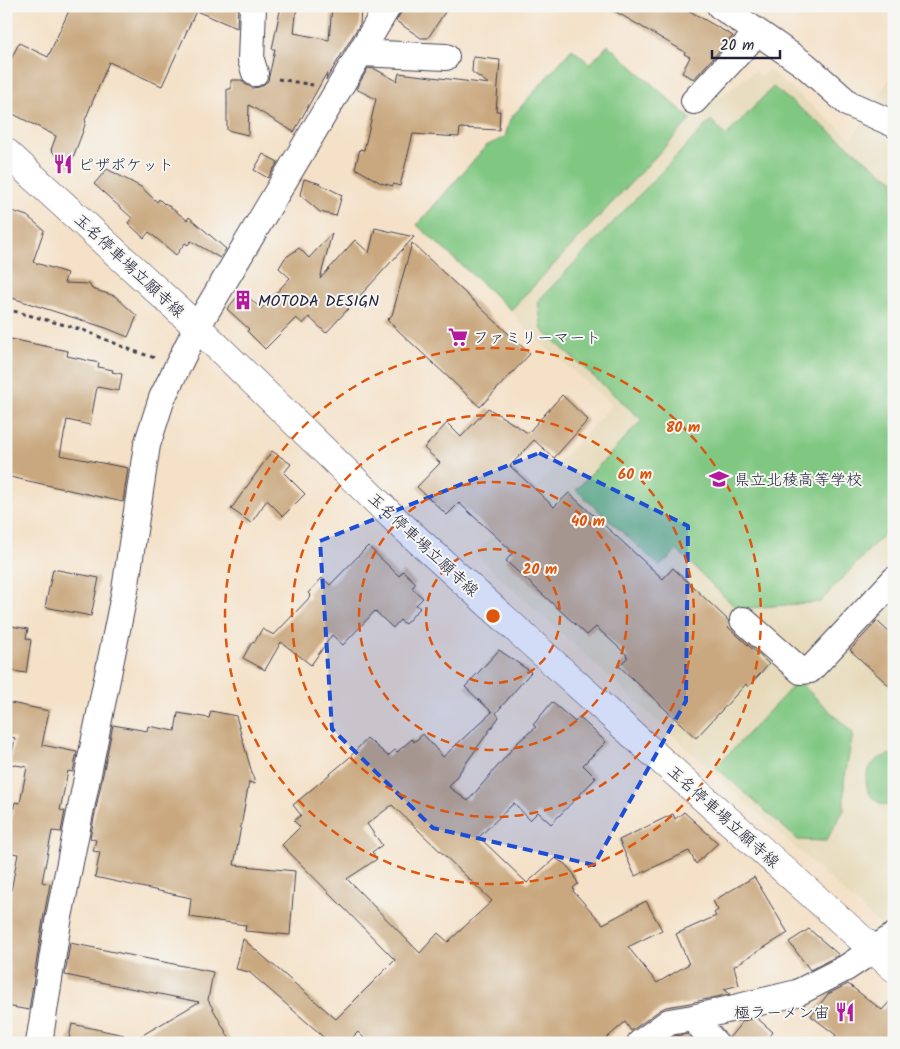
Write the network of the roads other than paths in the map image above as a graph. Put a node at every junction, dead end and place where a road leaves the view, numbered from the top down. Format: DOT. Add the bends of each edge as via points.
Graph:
graph roads {
  1 [pos="253,6"];
  2 [pos="388,6"];
  3 [pos="720,6"];
  4 [pos="757,33"];
  5 [pos="360,53"];
  6 [pos="446,57"];
  7 [pos="255,73"];
  8 [pos="694,101"];
  9 [pos="894,124"];
  10 [pos="6,152"];
  11 [pos="197,327"];
  12 [pos="894,580"];
  13 [pos="743,620"];
  14 [pos="884,942"];
  15 [pos="894,968"];
  16 [pos="693,1018"];
  17 [pos="39,1043"];
  18 [pos="640,1043"];
  19 [pos="716,1043"];
  1 -- 7 [label="street" via="251,60"];
  2 -- 5 [label="street"];
  3 -- 4 [label="street"];
  4 -- 8 [label="street"];
  4 -- 9 [label="street" via="805,65 849,104"];
  5 -- 6 [label="street"];
  5 -- 11 [label="street"];
  10 -- 11 [label="main road, 玉名停車場立願寺線"];
  11 -- 14 [label="main road, 玉名停車場立願寺線" via="398,522 643,744"];
  11 -- 17 [label="street" via="162,398 147,445 125,590 58,922"];
  12 -- 13 [label="street" via="810,670 801,671"];
  14 -- 15 [label="main road, 玉名停車場立願寺線"];
  14 -- 16 [label="street" via="846,968 797,993"];
  16 -- 18 [label="street" via="669,1022"];
  16 -- 19 [label="street"];
}
